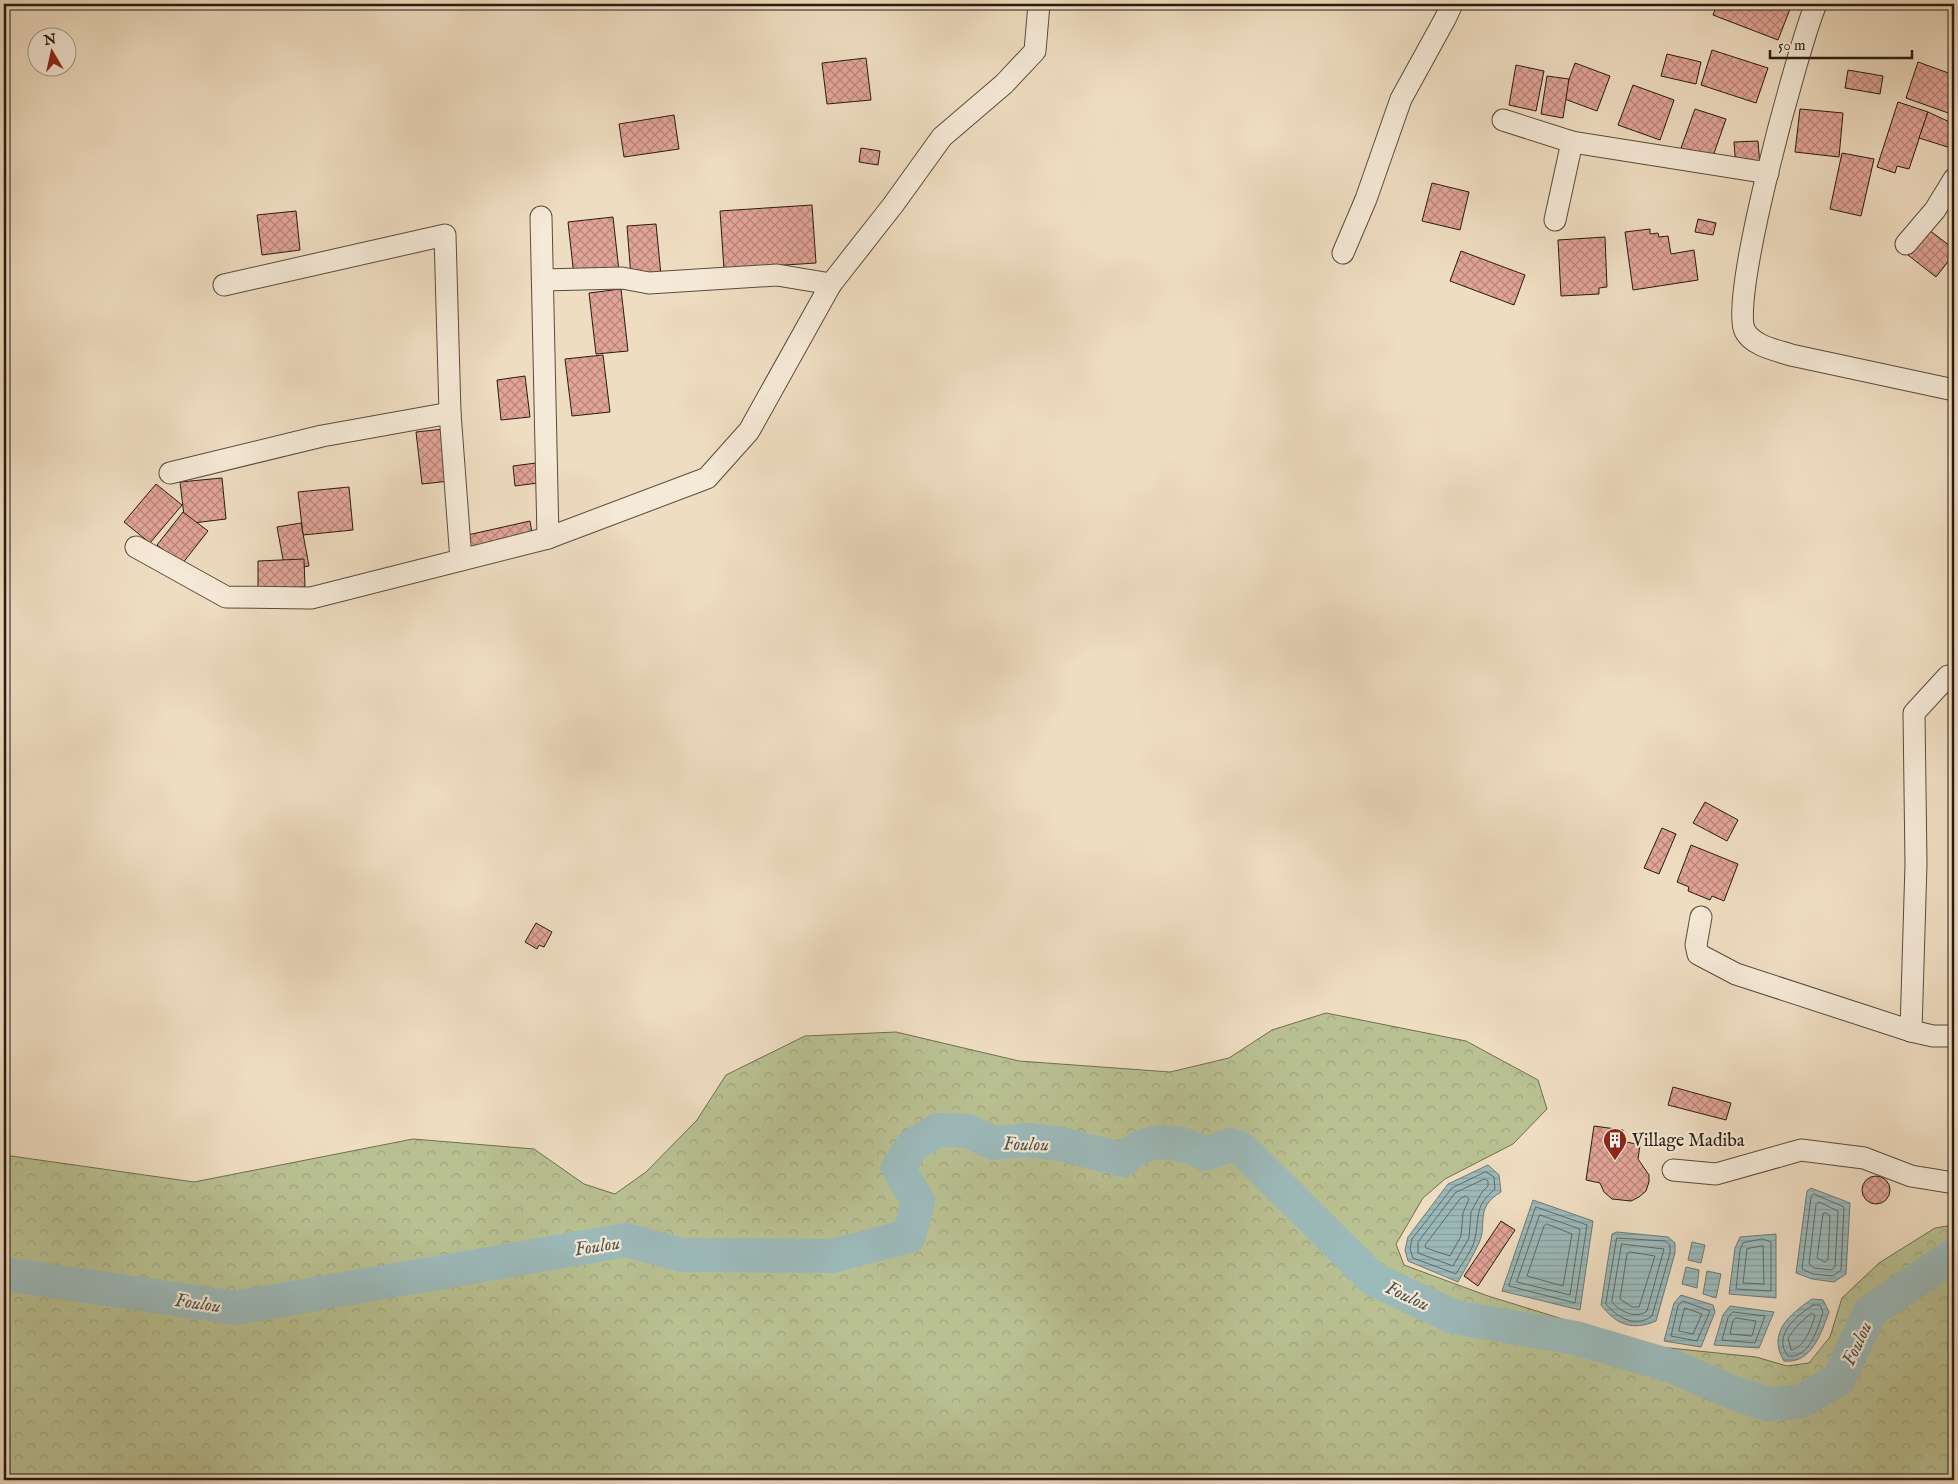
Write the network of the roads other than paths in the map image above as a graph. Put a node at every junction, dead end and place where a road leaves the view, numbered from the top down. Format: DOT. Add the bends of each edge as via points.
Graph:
graph roads {
  1 [pos="1039,4"];
  2 [pos="1452,4"];
  3 [pos="1816,4"];
  4 [pos="1503,120"];
  5 [pos="1572,142"];
  6 [pos="1768,173"];
  7 [pos="1954,179"];
  8 [pos="541,217"];
  9 [pos="1555,220"];
  10 [pos="1906,244"];
  11 [pos="1342,253"];
  12 [pos="543,280"];
  13 [pos="831,284"];
  14 [pos="224,285"];
  15 [pos="1954,390"];
  16 [pos="450,413"];
  17 [pos="170,473"];
  18 [pos="548,538"];
  19 [pos="136,547"];
  20 [pos="461,560"];
  21 [pos="1954,675"];
  22 [pos="1701,917"];
  23 [pos="1911,1031"];
  24 [pos="1954,1036"];
  25 [pos="1673,1170"];
  26 [pos="1954,1183"];
  1 -- 13 [label="street" via="1035,51 1004,84 942,137"];
  2 -- 11 [label="street" via="1401,99 1366,199"];
  3 -- 6 [label="street"];
  4 -- 5 [label="street"];
  5 -- 6 [label="street"];
  5 -- 9 [label="street"];
  6 -- 15 [label="street" via="1758,211 1742,320 1750,338 1791,355"];
  7 -- 10 [label="street" via="1935,210"];
  8 -- 12 [label="street"];
  12 -- 13 [label="street" via="622,278 649,283 777,275"];
  12 -- 18 [label="street"];
  13 -- 18 [label="street" via="749,430 707,478"];
  14 -- 16 [label="street" via="445,235"];
  16 -- 17 [label="street" via="322,436"];
  16 -- 20 [label="street"];
  18 -- 20 [label="street"];
  19 -- 20 [label="street" via="226,597 311,598"];
  21 -- 23 [label="street" via="1948,676 1914,713 1916,864"];
  22 -- 23 [label="street" via="1696,945 1698,954 1708,961 1736,974"];
  23 -- 24 [label="street"];
  25 -- 26 [label="street" via="1716,1174 1801,1150 1864,1158 1911,1176"];
}
